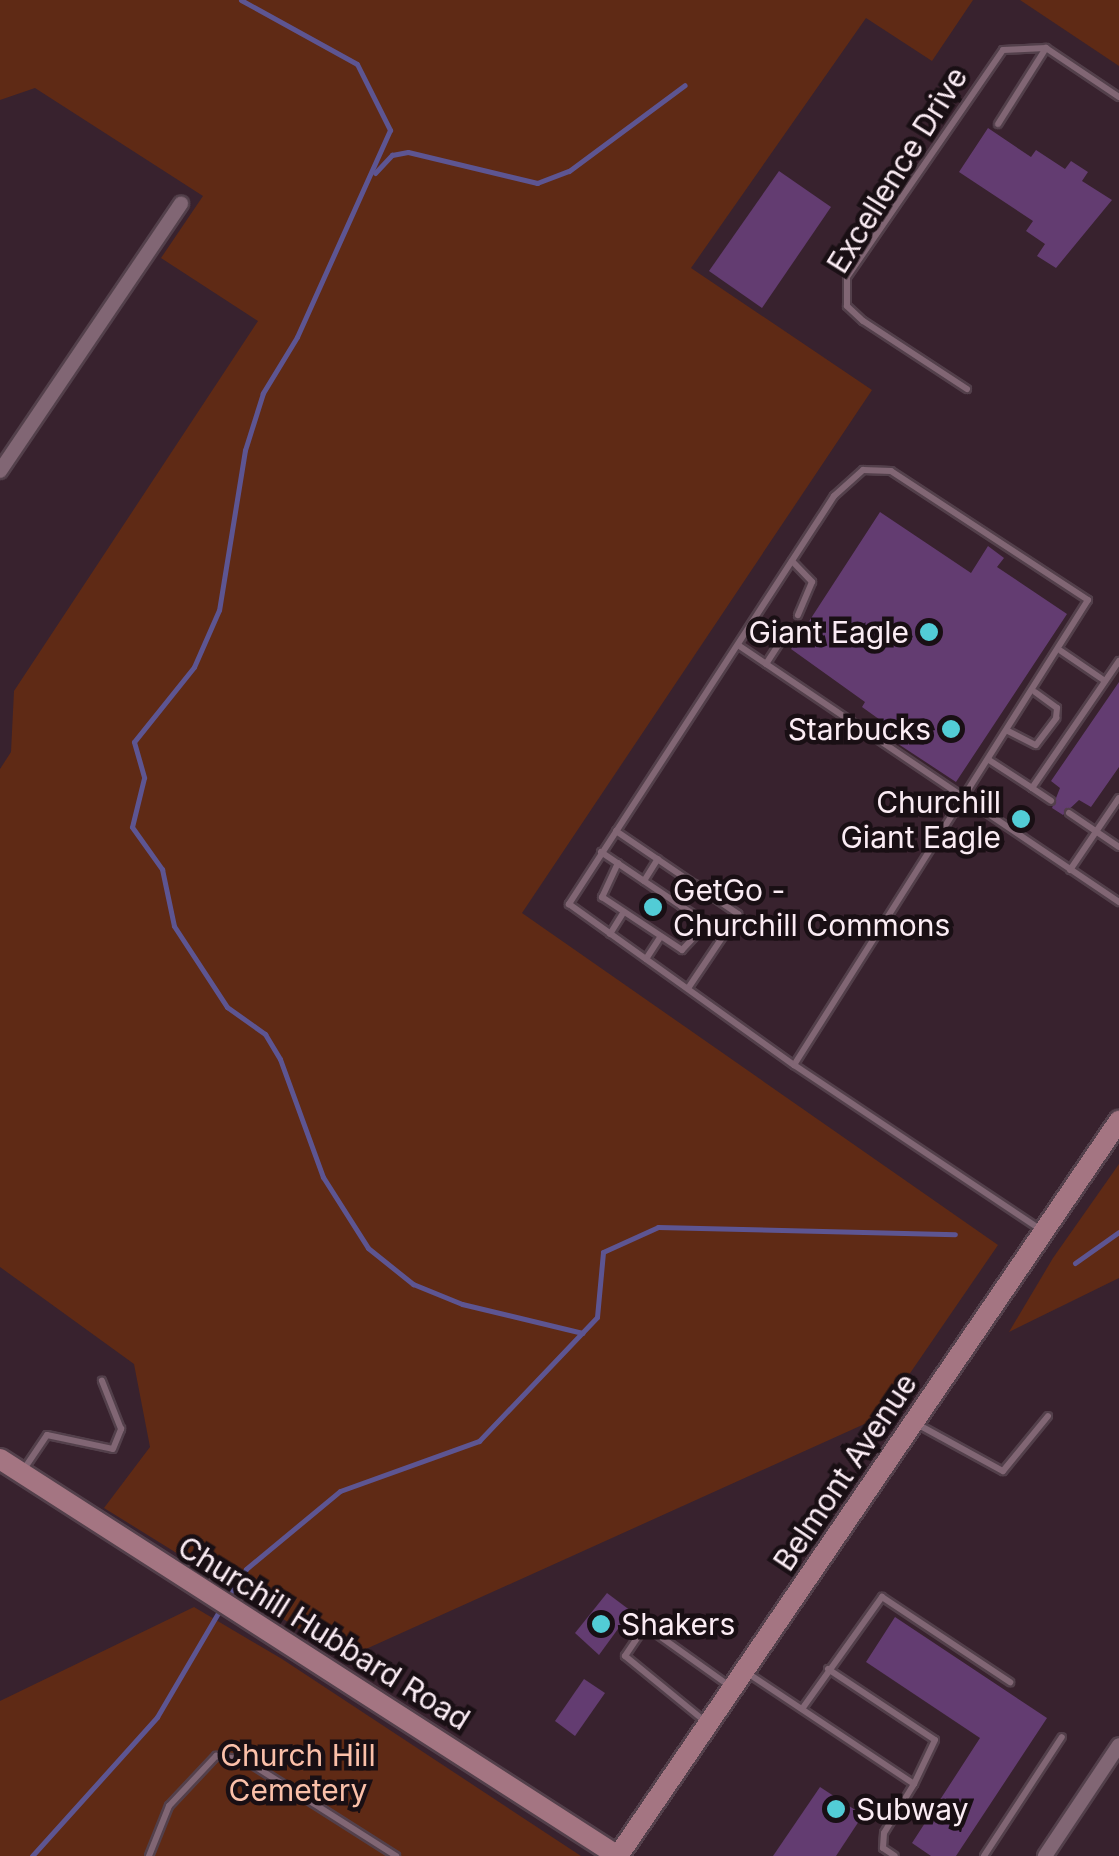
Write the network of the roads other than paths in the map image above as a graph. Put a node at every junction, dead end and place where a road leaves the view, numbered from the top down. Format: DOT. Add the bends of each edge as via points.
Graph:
graph roads {
  1 [pos="1046,48"];
  2 [pos="1119,97"];
  3 [pos="998,124"];
  4 [pos="181,204"];
  5 [pos="967,388"];
  6 [pos="0,471"];
  7 [pos="792,561"];
  8 [pos="798,614"];
  9 [pos="788,630"];
  10 [pos="738,644"];
  11 [pos="1061,651"];
  12 [pos="1119,660"];
  13 [pos="766,664"];
  14 [pos="1105,682"];
  15 [pos="1034,692"];
  16 [pos="1008,731"];
  17 [pos="989,760"];
  18 [pos="1032,788"];
  19 [pos="1119,798"];
  20 [pos="966,800"];
  21 [pos="1051,801"];
  22 [pos="1069,813"];
  23 [pos="616,831"];
  24 [pos="1096,832"];
  25 [pos="1119,847"];
  26 [pos="601,852"];
  27 [pos="658,859"];
  28 [pos="618,864"];
  29 [pos="1070,870"];
  30 [pos="644,881"];
  31 [pos="694,884"];
  32 [pos="1119,902"];
  33 [pos="681,906"];
  34 [pos="624,912"];
  35 [pos="707,923"];
  36 [pos="610,934"];
  37 [pos="724,935"];
  38 [pos="661,936"];
  39 [pos="646,959"];
  40 [pos="690,987"];
  41 [pos="794,1065"];
  42 [pos="1119,1121"];
  43 [pos="1043,1231"];
  44 [pos="102,1381"];
  45 [pos="1048,1416"];
  46 [pos="916,1423"];
  47 [pos="0,1459"];
  48 [pos="21,1473"];
  49 [pos="828,1669"];
  50 [pos="739,1680"];
  51 [pos="1010,1682"];
  52 [pos="802,1710"];
  53 [pos="709,1724"];
  54 [pos="1062,1737"];
  55 [pos="1119,1745"];
  56 [pos="914,1784"];
  57 [pos="149,1856"];
  58 [pos="396,1856"];
  59 [pos="618,1856"];
  60 [pos="894,1856"];
  61 [pos="984,1856"];
  62 [pos="1046,1856"];
  1 -- 2 [label="lane"];
  1 -- 3 [label="lane"];
  1 -- 5 [label="lane, Excellence Drive" via="1026,44 994,59 844,289 847,306 864,321"];
  4 -- 6 [label="street"];
  7 -- 8 [label="lane" via="812,582"];
  7 -- 10 [label="lane"];
  7 -- 11 [label="lane" via="834,496 864,470 892,471 1080,591 1086,611"];
  9 -- 13 [label="lane"];
  10 -- 13 [label="lane"];
  10 -- 23 [label="lane"];
  11 -- 14 [label="lane"];
  11 -- 15 [label="lane"];
  12 -- 14 [label="lane"];
  13 -- 20 [label="lane"];
  14 -- 18 [label="lane"];
  15 -- 16 [label="lane"];
  15 -- 16 [label="lane" via="1058,708 1056,718 1036,746"];
  16 -- 17 [label="lane"];
  17 -- 18 [label="lane"];
  17 -- 20 [label="lane"];
  18 -- 21 [label="lane"];
  19 -- 24 [label="lane"];
  20 -- 29 [label="lane"];
  20 -- 41 [label="lane"];
  22 -- 24 [label="lane"];
  23 -- 26 [label="lane"];
  23 -- 27 [label="lane"];
  24 -- 25 [label="lane"];
  24 -- 29 [label="lane"];
  26 -- 28 [label="lane"];
  26 -- 36 [label="lane" via="570,904"];
  27 -- 30 [label="lane"];
  27 -- 31 [label="lane"];
  28 -- 30 [label="lane"];
  28 -- 34 [label="lane" via="599,894"];
  29 -- 32 [label="lane"];
  30 -- 33 [label="lane"];
  31 -- 33 [label="lane"];
  31 -- 37 [label="lane" via="738,914"];
  33 -- 35 [label="lane"];
  34 -- 36 [label="lane"];
  34 -- 38 [label="lane"];
  35 -- 37 [label="lane"];
  35 -- 38 [label="lane" via="686,951"];
  36 -- 39 [label="lane"];
  37 -- 40 [label="lane"];
  38 -- 39 [label="lane"];
  39 -- 40 [label="lane"];
  40 -- 41 [label="lane"];
  41 -- 43 [label="lane"];
  42 -- 43 [label="main road, Belmont Avenue"];
  43 -- 46 [label="main road, Belmont Avenue"];
  44 -- 48 [label="lane" via="121,1429 113,1448 47,1435"];
  45 -- 46 [label="lane" via="1002,1471"];
  46 -- 50 [label="main road, Belmont Avenue"];
  47 -- 48 [label="main road, Churchill Hubbard Road"];
  48 -- 59 [label="main road, Churchill Hubbard Road"];
  49 -- 51 [label="lane" via="882,1598"];
  49 -- 52 [label="lane"];
  49 -- 56 [label="lane" via="936,1740"];
  50 -- 52 [label="lane"];
  50 -- 53 [label="main road, Belmont Avenue"];
  50 -- 53 [label="lane" via="651,1630 634,1642 626,1664"];
  52 -- 56 [label="lane"];
  53 -- 59 [label="main road, Belmont Avenue"];
  54 -- 61 [label="lane"];
  55 -- 62 [label="street"];
  56 -- 60 [label="lane" via="884,1833 883,1848"];
  57 -- 58 [label="lane" via="169,1806 216,1756 246,1760"];
}
